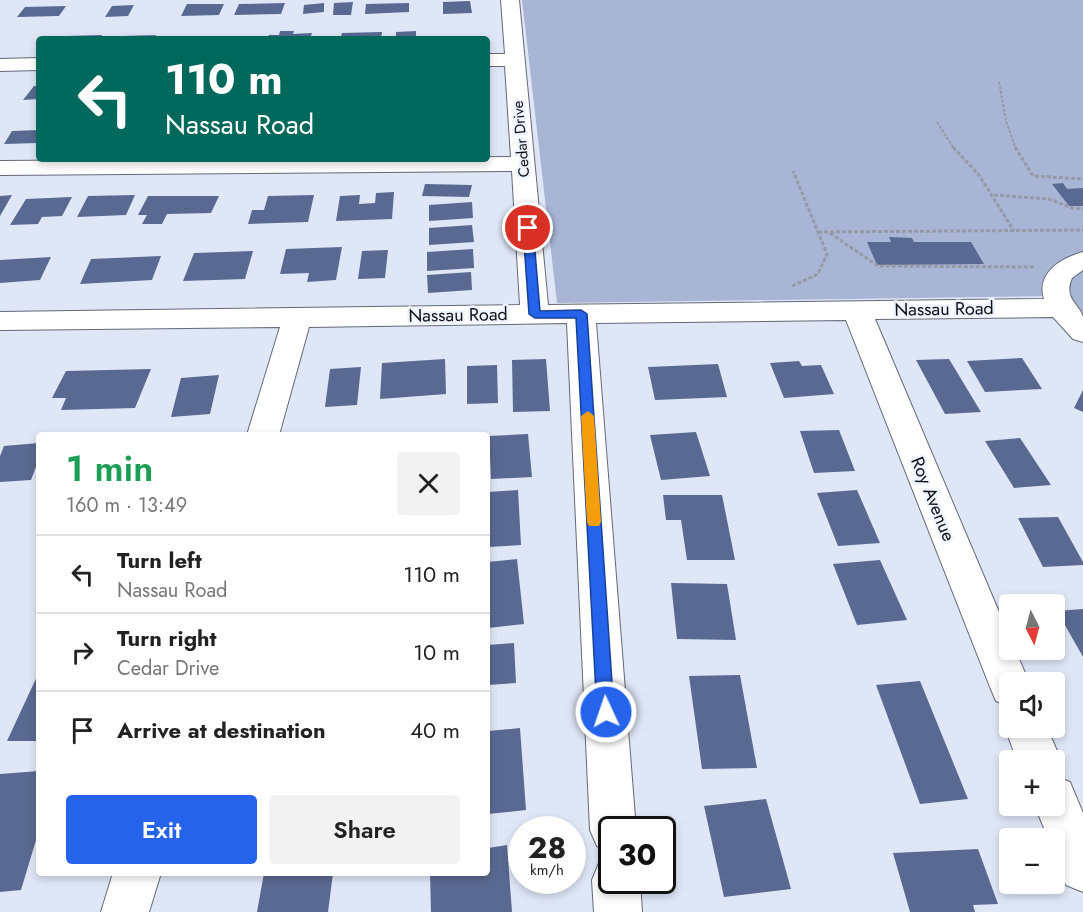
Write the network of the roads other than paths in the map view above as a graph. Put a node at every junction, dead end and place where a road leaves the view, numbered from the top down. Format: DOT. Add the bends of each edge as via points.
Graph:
graph roads {
  1 [pos="510,0"];
  2 [pos="490,60"];
  3 [pos="515,60"];
  4 [pos="0,64"];
  5 [pos="36,64"];
  6 [pos="523,164"];
  7 [pos="0,168"];
  8 [pos="1074,264"];
  9 [pos="1061,308"];
  10 [pos="856,310"];
  11 [pos="535,314"];
  12 [pos="581,314"];
  13 [pos="297,318"];
  14 [pos="4,327"];
  15 [pos="1083,332"];
  16 [pos="264,432"];
  17 [pos="1004,672"];
  18 [pos="612,816"];
  19 [pos="1061,816"];
  20 [pos="1083,868"];
  21 [pos="135,876"];
  22 [pos="617,894"];
  23 [pos="125,912"];
  24 [pos="618,912"];
  1 -- 3 [label="street, Cedar Drive"];
  2 -- 3 [label="street"];
  3 -- 6 [label="street, Cedar Drive"];
  4 -- 5 [label="street"];
  6 -- 7 [label="street"];
  6 -- 11 [label="street, Cedar Drive"];
  8 -- 9 [label="street" via="1059,275 1055,291"];
  9 -- 10 [label="street, Nassau Road"];
  9 -- 15 [label="street"];
  10 -- 12 [label="street, Nassau Road"];
  10 -- 17 [label="street, Roy Avenue"];
  11 -- 12 [label="street, Nassau Road"];
  11 -- 13 [label="street, Nassau Road"];
  12 -- 18 [label="street"];
  13 -- 14 [label="street, Nassau Road"];
  13 -- 16 [label="street"];
  19 -- 20 [label="street"];
  21 -- 23 [label="street"];
  22 -- 24 [label="street"];
}
